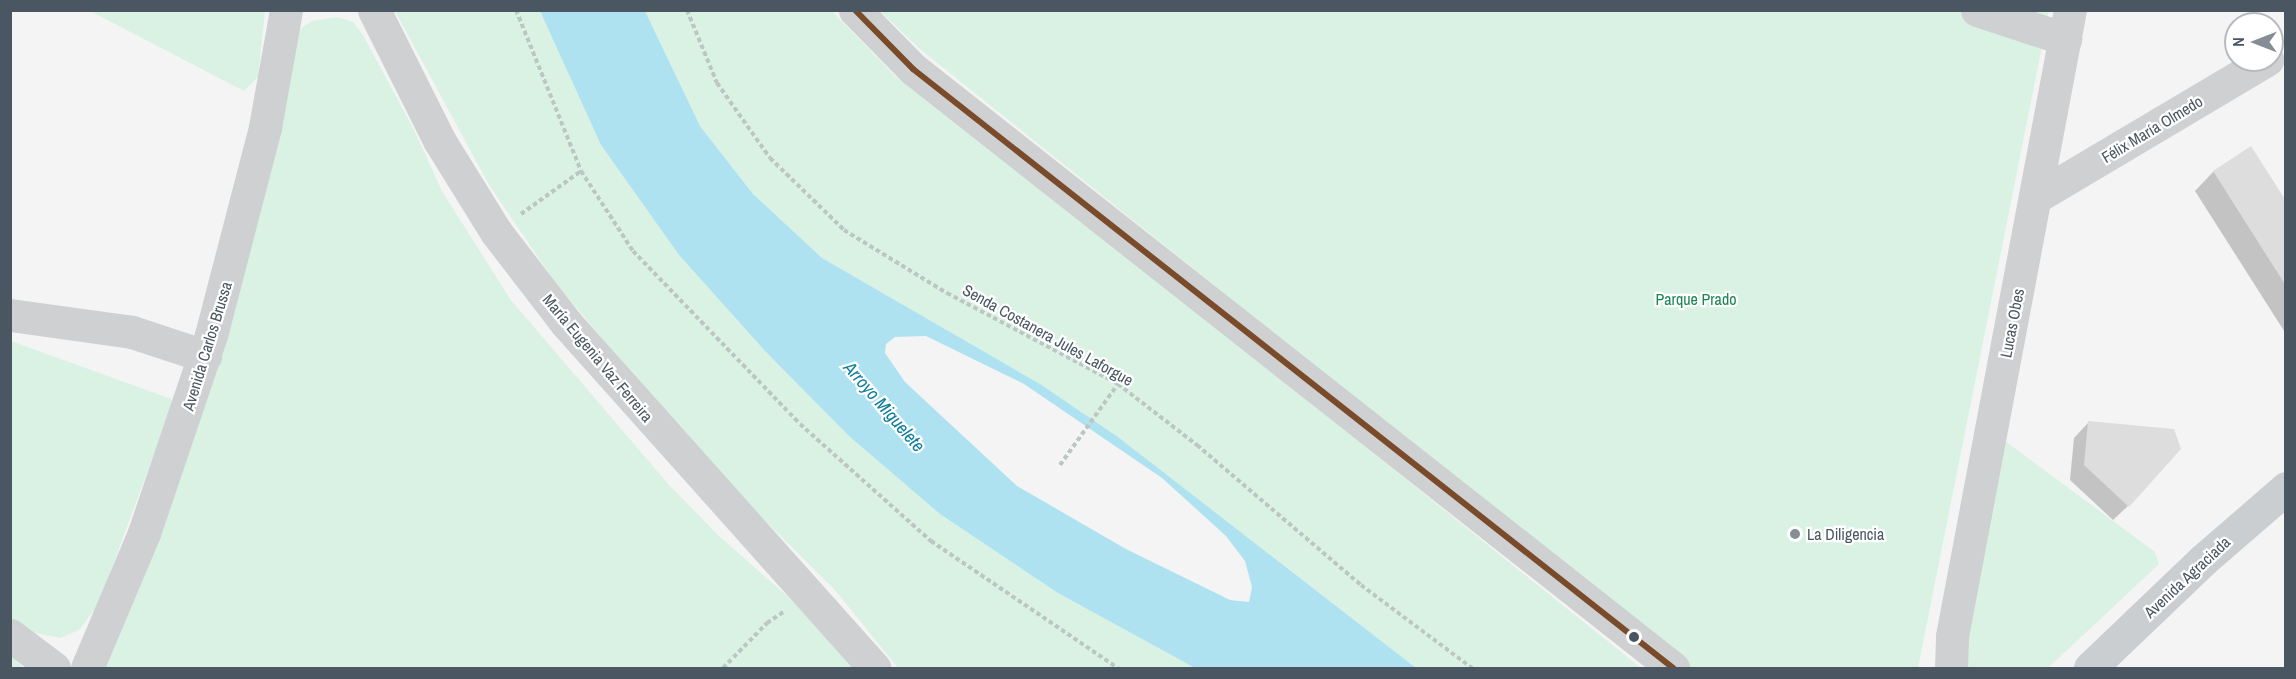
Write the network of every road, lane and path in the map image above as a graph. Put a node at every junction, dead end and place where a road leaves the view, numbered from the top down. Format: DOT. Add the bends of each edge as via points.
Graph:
graph roads {
  1 [pos="286,10"];
  2 [pos="374,10"];
  3 [pos="516,10"];
  4 [pos="687,10"];
  5 [pos="855,10"];
  6 [pos="1977,10"];
  7 [pos="2067,25"];
  8 [pos="2247,72"];
  9 [pos="581,171"];
  10 [pos="2036,197"];
  11 [pos="496,232"];
  12 [pos="10,315"];
  13 [pos="205,356"];
  14 [pos="1118,384"];
  15 [pos="1060,465"];
  16 [pos="2286,488"];
  17 [pos="808,595"];
  18 [pos="10,635"];
  19 [pos="1952,636"];
  20 [pos="54,669"];
  21 [pos="87,669"];
  22 [pos="723,669"];
  23 [pos="875,669"];
  24 [pos="1118,669"];
  25 [pos="1472,669"];
  26 [pos="1673,669"];
  27 [pos="1936,669"];
  28 [pos="1951,669"];
  29 [pos="2090,669"];
  1 -- 13 [label="street, Avenida Carlos Brussa" via="248,196"];
  2 -- 11 [label="street, María Eugenia Vaz Ferreira" via="440,140"];
  3 -- 9 [label="path"];
  4 -- 14 [label="path, Senda Costanera Jules Laforgue" via="717,83 770,158 844,230 947,293"];
  5 -- 26 [label="street" via="913,69"];
  6 -- 7 [label="street"];
  7 -- 10 [label="street, Lucas Obes"];
  8 -- 10 [label="street, Félix María Olmedo"];
  9 -- 11 [label="path"];
  9 -- 24 [label="path" via="633,251 800,424 931,541"];
  10 -- 19 [label="street, Lucas Obes"];
  11 -- 17 [label="street, María Eugenia Vaz Ferreira" via="566,323"];
  12 -- 13 [label="street" via="132,332"];
  13 -- 21 [label="street, Avenida Carlos Brussa" via="144,533"];
  14 -- 15 [label="path"];
  14 -- 25 [label="path, Senda Costanera Jules Laforgue" via="1197,445 1361,585"];
  16 -- 29 [label="main road, Avenida Agraciada" via="2203,560"];
  17 -- 22 [label="path" via="767,623"];
  17 -- 23 [label="street, María Eugenia Vaz Ferreira"];
  18 -- 20 [label="street"];
  19 -- 27 [label="street, Lucas Obes"];
  19 -- 28 [label="street, Lucas Obes"];
}
